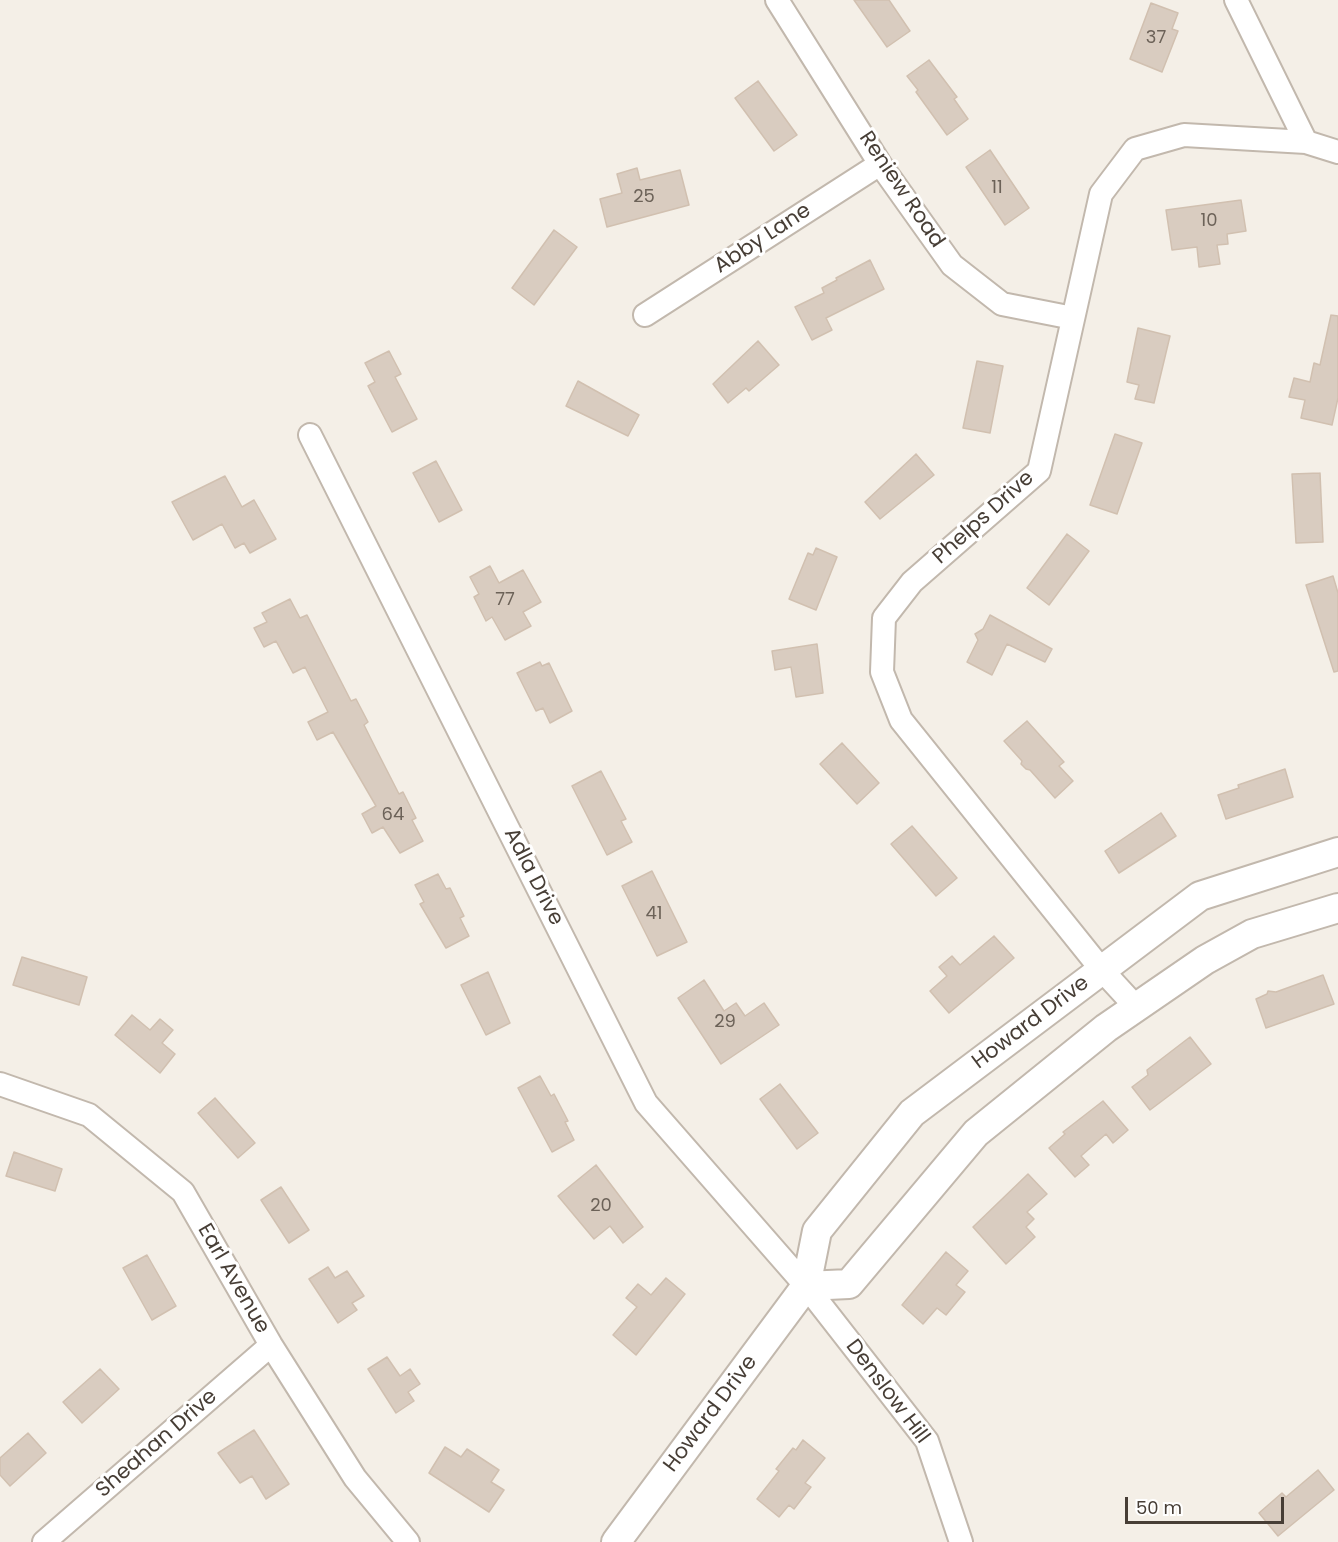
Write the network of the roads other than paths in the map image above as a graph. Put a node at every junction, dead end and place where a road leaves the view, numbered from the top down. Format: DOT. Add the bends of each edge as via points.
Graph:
graph roads {
  1 [pos="777,0"];
  2 [pos="1236,0"];
  3 [pos="1306,142"];
  4 [pos="1338,152"];
  5 [pos="880,164"];
  6 [pos="645,315"];
  7 [pos="1073,318"];
  8 [pos="310,435"];
  9 [pos="1338,852"];
  10 [pos="1338,908"];
  11 [pos="1101,969"];
  12 [pos="1136,1007"];
  13 [pos="0,1084"];
  14 [pos="806,1286"];
  15 [pos="271,1345"];
  16 [pos="44,1542"];
  17 [pos="408,1542"];
  18 [pos="616,1542"];
  19 [pos="961,1542"];
  1 -- 5 [label="street, Reniew Road"];
  2 -- 3 [label="street"];
  3 -- 4 [label="street, Phelps Drive"];
  3 -- 7 [label="street, Phelps Drive" via="1184,135 1135,149 1101,194"];
  5 -- 6 [label="street, Abby Lane"];
  5 -- 7 [label="street, Reniew Road" via="952,265 1002,304"];
  7 -- 11 [label="street, Phelps Drive" via="1039,471 912,582 884,618 882,672 901,720"];
  8 -- 14 [label="street, Adla Drive" via="646,1103"];
  9 -- 11 [label="street, Howard Drive" via="1200,896"];
  10 -- 12 [label="street" via="1252,934 1205,960"];
  11 -- 12 [label="street, Phelps Drive"];
  11 -- 14 [label="street, Howard Drive" via="912,1113 817,1232"];
  12 -- 14 [label="street" via="976,1132 849,1284"];
  13 -- 15 [label="street, Earl Avenue" via="88,1115 183,1192"];
  14 -- 18 [label="street, Howard Drive"];
  14 -- 19 [label="street, Denslow Hill" via="927,1441"];
  15 -- 16 [label="street, Sheahan Drive"];
  15 -- 17 [label="street, Earl Avenue" via="355,1478"];
}
